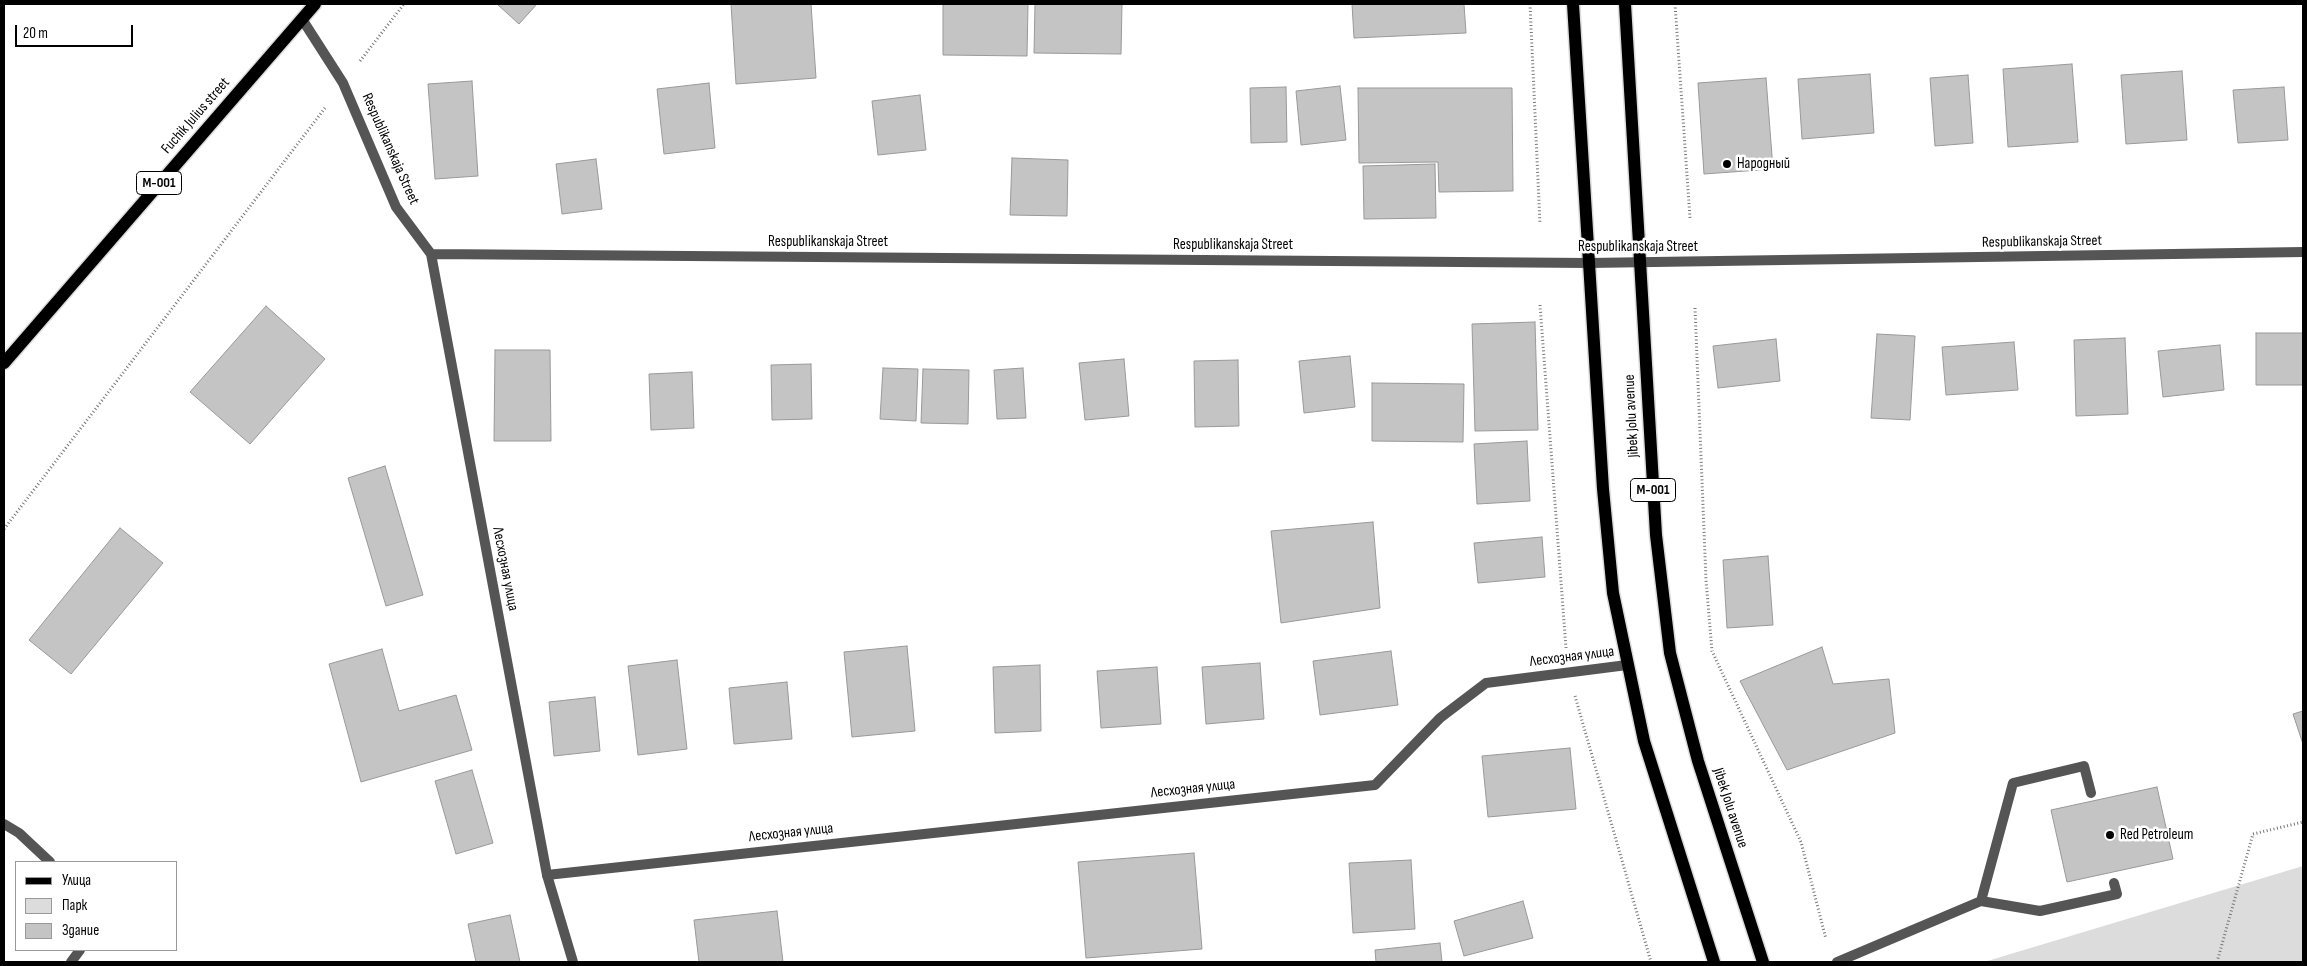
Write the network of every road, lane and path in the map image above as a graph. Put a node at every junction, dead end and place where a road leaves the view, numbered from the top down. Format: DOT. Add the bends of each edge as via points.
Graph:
graph roads {
  1 [pos="315,4"];
  2 [pos="404,4"];
  3 [pos="1530,4"];
  4 [pos="1573,4"];
  5 [pos="1625,4"];
  6 [pos="1675,4"];
  7 [pos="302,19"];
  8 [pos="344,83"];
  9 [pos="1690,218"];
  10 [pos="1540,224"];
  11 [pos="2303,252"];
  12 [pos="431,254"];
  13 [pos="1640,262"];
  14 [pos="1589,263"];
  15 [pos="1540,306"];
  16 [pos="1695,308"];
  17 [pos="4,364"];
  18 [pos="4,528"];
  19 [pos="1627,666"];
  20 [pos="1568,673"];
  21 [pos="2091,793"];
  22 [pos="2303,822"];
  23 [pos="4,824"];
  24 [pos="49,861"];
  25 [pos="547,875"];
  26 [pos="2114,883"];
  27 [pos="1981,901"];
  28 [pos="1828,944"];
  29 [pos="79,951"];
  30 [pos="72,962"];
  31 [pos="573,962"];
  32 [pos="1651,962"];
  33 [pos="1714,962"];
  34 [pos="1763,962"];
  35 [pos="1837,962"];
  36 [pos="2217,962"];
  1 -- 7 [label="main road, Fuchik Julius street / М-001"];
  2 -- 8 [label="path"];
  3 -- 10 [label="path"];
  4 -- 14 [label="main road"];
  5 -- 13 [label="main road, Jibek Jolu avenue / М-001"];
  6 -- 9 [label="path"];
  7 -- 8 [label="street, Respublikanskaja Street"];
  7 -- 17 [label="main road, Fuchik Julius street / М-001"];
  8 -- 12 [label="street, Respublikanskaja Street" via="396,207"];
  8 -- 18 [label="path"];
  11 -- 13 [label="street, Respublikanskaja Street"];
  12 -- 14 [label="street, Respublikanskaja Street"];
  12 -- 25 [label="street, Лесхозная улица"];
  13 -- 14 [label="street, Respublikanskaja Street"];
  13 -- 34 [label="main road, Jibek Jolu avenue / М-001" via="1656,535 1670,653 1698,761"];
  14 -- 19 [label="main road" via="1603,489 1613,593"];
  15 -- 20 [label="path"];
  16 -- 28 [label="path" via="1712,651 1801,842"];
  19 -- 20 [label="street, Лесхозная улица"];
  19 -- 33 [label="main road" via="1644,741"];
  20 -- 25 [label="street, Лесхозная улица" via="1486,683 1440,718 1375,784"];
  20 -- 32 [label="path"];
  21 -- 27 [label="street" via="2084,766 2013,783"];
  22 -- 36 [label="path" via="2253,834"];
  23 -- 24 [label="street" via="19,833"];
  25 -- 31 [label="street"];
  26 -- 27 [label="street" via="2117,894 2040,911"];
  27 -- 35 [label="street"];
  29 -- 30 [label="street"];
}
